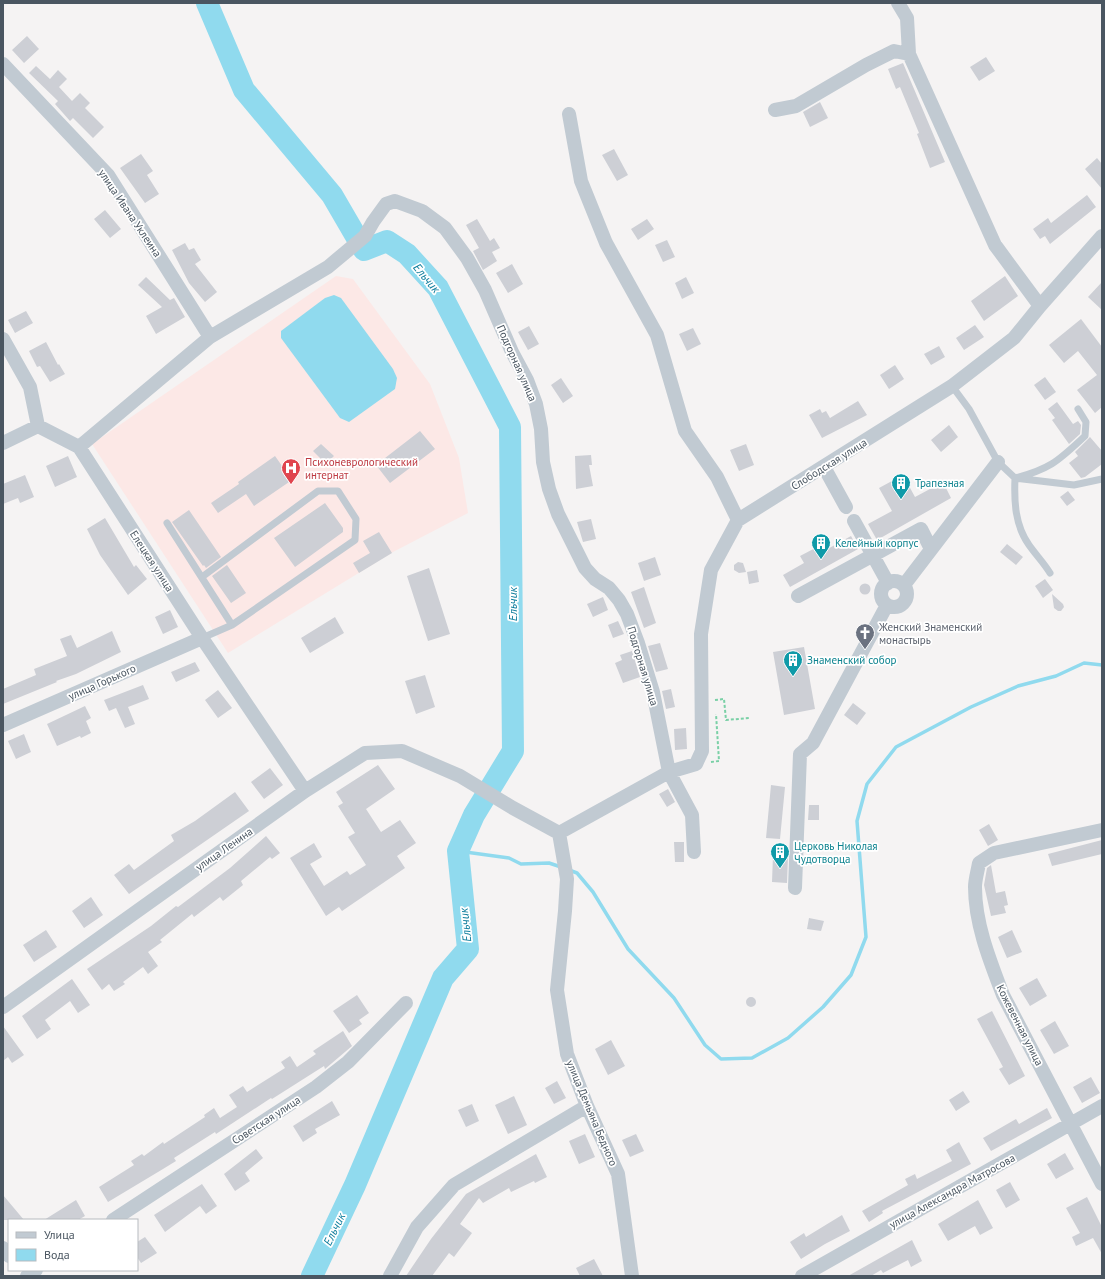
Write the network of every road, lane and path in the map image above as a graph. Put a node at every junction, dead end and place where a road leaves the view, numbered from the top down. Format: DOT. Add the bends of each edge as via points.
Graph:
graph roads {
  1 [pos="898,3"];
  2 [pos="909,54"];
  3 [pos="3,64"];
  4 [pos="774,110"];
  5 [pos="569,114"];
  6 [pos="1102,236"];
  7 [pos="1040,306"];
  8 [pos="210,337"];
  9 [pos="3,339"];
  10 [pos="952,386"];
  11 [pos="1078,409"];
  12 [pos="38,426"];
  13 [pos="3,443"];
  14 [pos="79,447"];
  15 [pos="998,462"];
  16 [pos="824,467"];
  17 [pos="1015,478"];
  18 [pos="1102,479"];
  19 [pos="846,507"];
  20 [pos="738,520"];
  21 [pos="854,521"];
  22 [pos="167,523"];
  23 [pos="931,549"];
  24 [pos="873,555"];
  25 [pos="1050,573"];
  26 [pos="202,577"];
  27 [pos="888,583"];
  28 [pos="904,585"];
  29 [pos="798,596"];
  30 [pos="887,604"];
  31 [pos="232,624"];
  32 [pos="202,638"];
  33 [pos="749,718"];
  34 [pos="3,725"];
  35 [pos="696,764"];
  36 [pos="669,772"];
  37 [pos="305,791"];
  38 [pos="1102,830"];
  39 [pos="559,833"];
  40 [pos="694,852"];
  41 [pos="795,888"];
  42 [pos="406,1004"];
  43 [pos="3,1006"];
  44 [pos="587,1106"];
  45 [pos="1102,1106"];
  46 [pos="1072,1124"];
  47 [pos="1102,1184"];
  48 [pos="115,1219"];
  49 [pos="390,1276"];
  50 [pos="632,1276"];
  51 [pos="802,1276"];
  1 -- 2 [label="street" via="907,18"];
  2 -- 4 [label="street" via="894,51 796,106"];
  2 -- 7 [label="street" via="995,244"];
  3 -- 8 [label="street, улица Ивана Уклеина" via="108,175"];
  5 -- 20 [label="street" via="581,181 606,243 657,335 685,431 717,477"];
  6 -- 7 [label="street, Слободская улица"];
  7 -- 10 [label="street, Слободская улица" via="1014,338"];
  8 -- 14 [label="street, Подгорная улица"];
  8 -- 36 [label="street, Подгорная улица" via="328,267 365,236 386,204 395,201 422,211 445,228 468,258 527,380 536,404 543,462 558,514 585,568 619,600 638,643 653,692"];
  9 -- 12 [label="street" via="30,387"];
  10 -- 15 [label="lane" via="969,409"];
  10 -- 16 [label="street, Слободская улица"];
  11 -- 17 [label="lane" via="1086,422 1085,436 1057,462 1038,472"];
  12 -- 13 [label="street"];
  12 -- 14 [label="street"];
  14 -- 32 [label="street, Елецкая улица"];
  15 -- 17 [label="lane"];
  15 -- 23 [label="street"];
  16 -- 19 [label="street"];
  16 -- 20 [label="street, Слободская улица"];
  17 -- 18 [label="lane" via="1074,485"];
  17 -- 25 [label="lane" via="1014,504 1020,528"];
  20 -- 35 [label="street, Слободская улица" via="711,570 701,634 702,751"];
  21 -- 24 [label="street"];
  22 -- 26 [label="lane"];
  23 -- 24 [label="street" via="921,529"];
  23 -- 28 [label="street"];
  24 -- 27 [label="street"];
  24 -- 29 [label="street"];
  26 -- 31 [label="lane"];
  26 -- 31 [label="lane" via="318,492 338,491 356,519 355,540"];
  27 -- 28 [label="street" via="896,581"];
  27 -- 30 [label="street" via="882,589 882,598"];
  28 -- 30 [label="street" via="907,595 904,603 895,607"];
  30 -- 41 [label="street" via="813,743 800,754"];
  31 -- 32 [label="lane"];
  32 -- 34 [label="street, улица Горького"];
  32 -- 37 [label="street, Елецкая улица"];
  33 -- 35 [label="path" via="726,720 724,698 715,699 719,761"];
  35 -- 36 [label="street"];
  36 -- 39 [label="street"];
  36 -- 40 [label="street, Подгорная улица" via="692,815"];
  37 -- 39 [label="street, улица Ленина" via="365,753 402,751 460,776"];
  37 -- 43 [label="street, улица Ленина"];
  38 -- 46 [label="street, Кожевенная улица" via="994,853 979,863 975,887 980,926 1003,995"];
  39 -- 44 [label="street, улица Демьяна Бедного" via="567,879 557,990 567,1054"];
  42 -- 48 [label="street, Советская улица" via="348,1062 316,1087"];
  44 -- 49 [label="street" via="454,1184 417,1227"];
  44 -- 50 [label="street, улица Демьяна Бедного" via="618,1174"];
  45 -- 46 [label="street, улица Александра Матросова"];
  46 -- 47 [label="street, Кожевенная улица"];
  46 -- 51 [label="street, улица Александра Матросова"];
}
